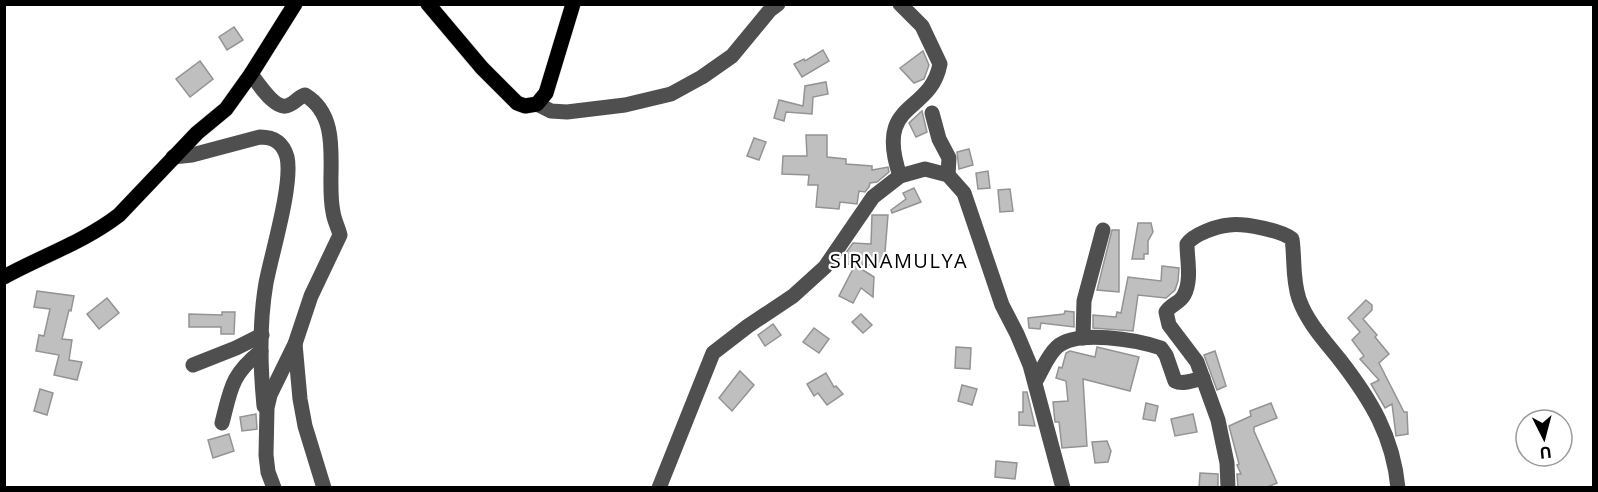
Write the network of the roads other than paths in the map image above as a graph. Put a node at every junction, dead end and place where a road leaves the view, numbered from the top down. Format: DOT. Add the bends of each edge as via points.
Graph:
graph roads {
  1 [pos="295,4"];
  2 [pos="428,4"];
  3 [pos="573,4"];
  4 [pos="778,4"];
  5 [pos="900,4"];
  6 [pos="250,74"];
  7 [pos="537,104"];
  8 [pos="932,114"];
  9 [pos="174,157"];
  10 [pos="948,175"];
  11 [pos="900,176"];
  12 [pos="1103,230"];
  13 [pos="4,278"];
  14 [pos="262,335"];
  15 [pos="1083,338"];
  16 [pos="296,344"];
  17 [pos="261,351"];
  18 [pos="193,365"];
  19 [pos="1203,378"];
  20 [pos="1035,382"];
  21 [pos="222,423"];
  22 [pos="266,424"];
  23 [pos="274,488"];
  24 [pos="324,488"];
  25 [pos="659,488"];
  26 [pos="1063,488"];
  27 [pos="1228,488"];
  28 [pos="1398,488"];
  1 -- 6 [label="main road"];
  2 -- 7 [label="main road" via="517,103"];
  3 -- 7 [label="main road" via="546,93"];
  4 -- 7 [label="street" via="732,56 671,94 567,112 551,111"];
  5 -- 11 [label="street" via="922,26 940,64 929,89 898,120 892,145"];
  6 -- 9 [label="main road" via="226,109"];
  6 -- 16 [label="street" via="282,107 305,95 313,99 328,128 333,160 333,212 340,235 311,296"];
  8 -- 10 [label="street" via="949,158"];
  9 -- 13 [label="main road" via="105,226"];
  9 -- 14 [label="street" via="260,137 270,137 284,149 286,185 266,284"];
  10 -- 11 [label="street" via="925,169"];
  10 -- 20 [label="street" via="964,193 1002,305"];
  11 -- 25 [label="street" via="873,197 825,267 793,296 713,353"];
  12 -- 15 [label="street" via="1084,301"];
  14 -- 17 [label="street"];
  14 -- 18 [label="street"];
  15 -- 19 [label="street" via="1164,350 1175,381"];
  15 -- 20 [label="street" via="1058,345"];
  16 -- 22 [label="street" via="270,395"];
  16 -- 24 [label="street" via="305,426"];
  17 -- 21 [label="street" via="238,373"];
  17 -- 22 [label="street"];
  19 -- 27 [label="street" via="1218,420"];
  19 -- 28 [label="street" via="1190,351 1174,335 1166,312 1185,294 1187,244 1201,234 1228,225 1286,235 1293,243 1292,270 1299,299 1319,334 1365,393 1390,442"];
  20 -- 26 [label="street"];
  22 -- 23 [label="street" via="268,472"];
}
